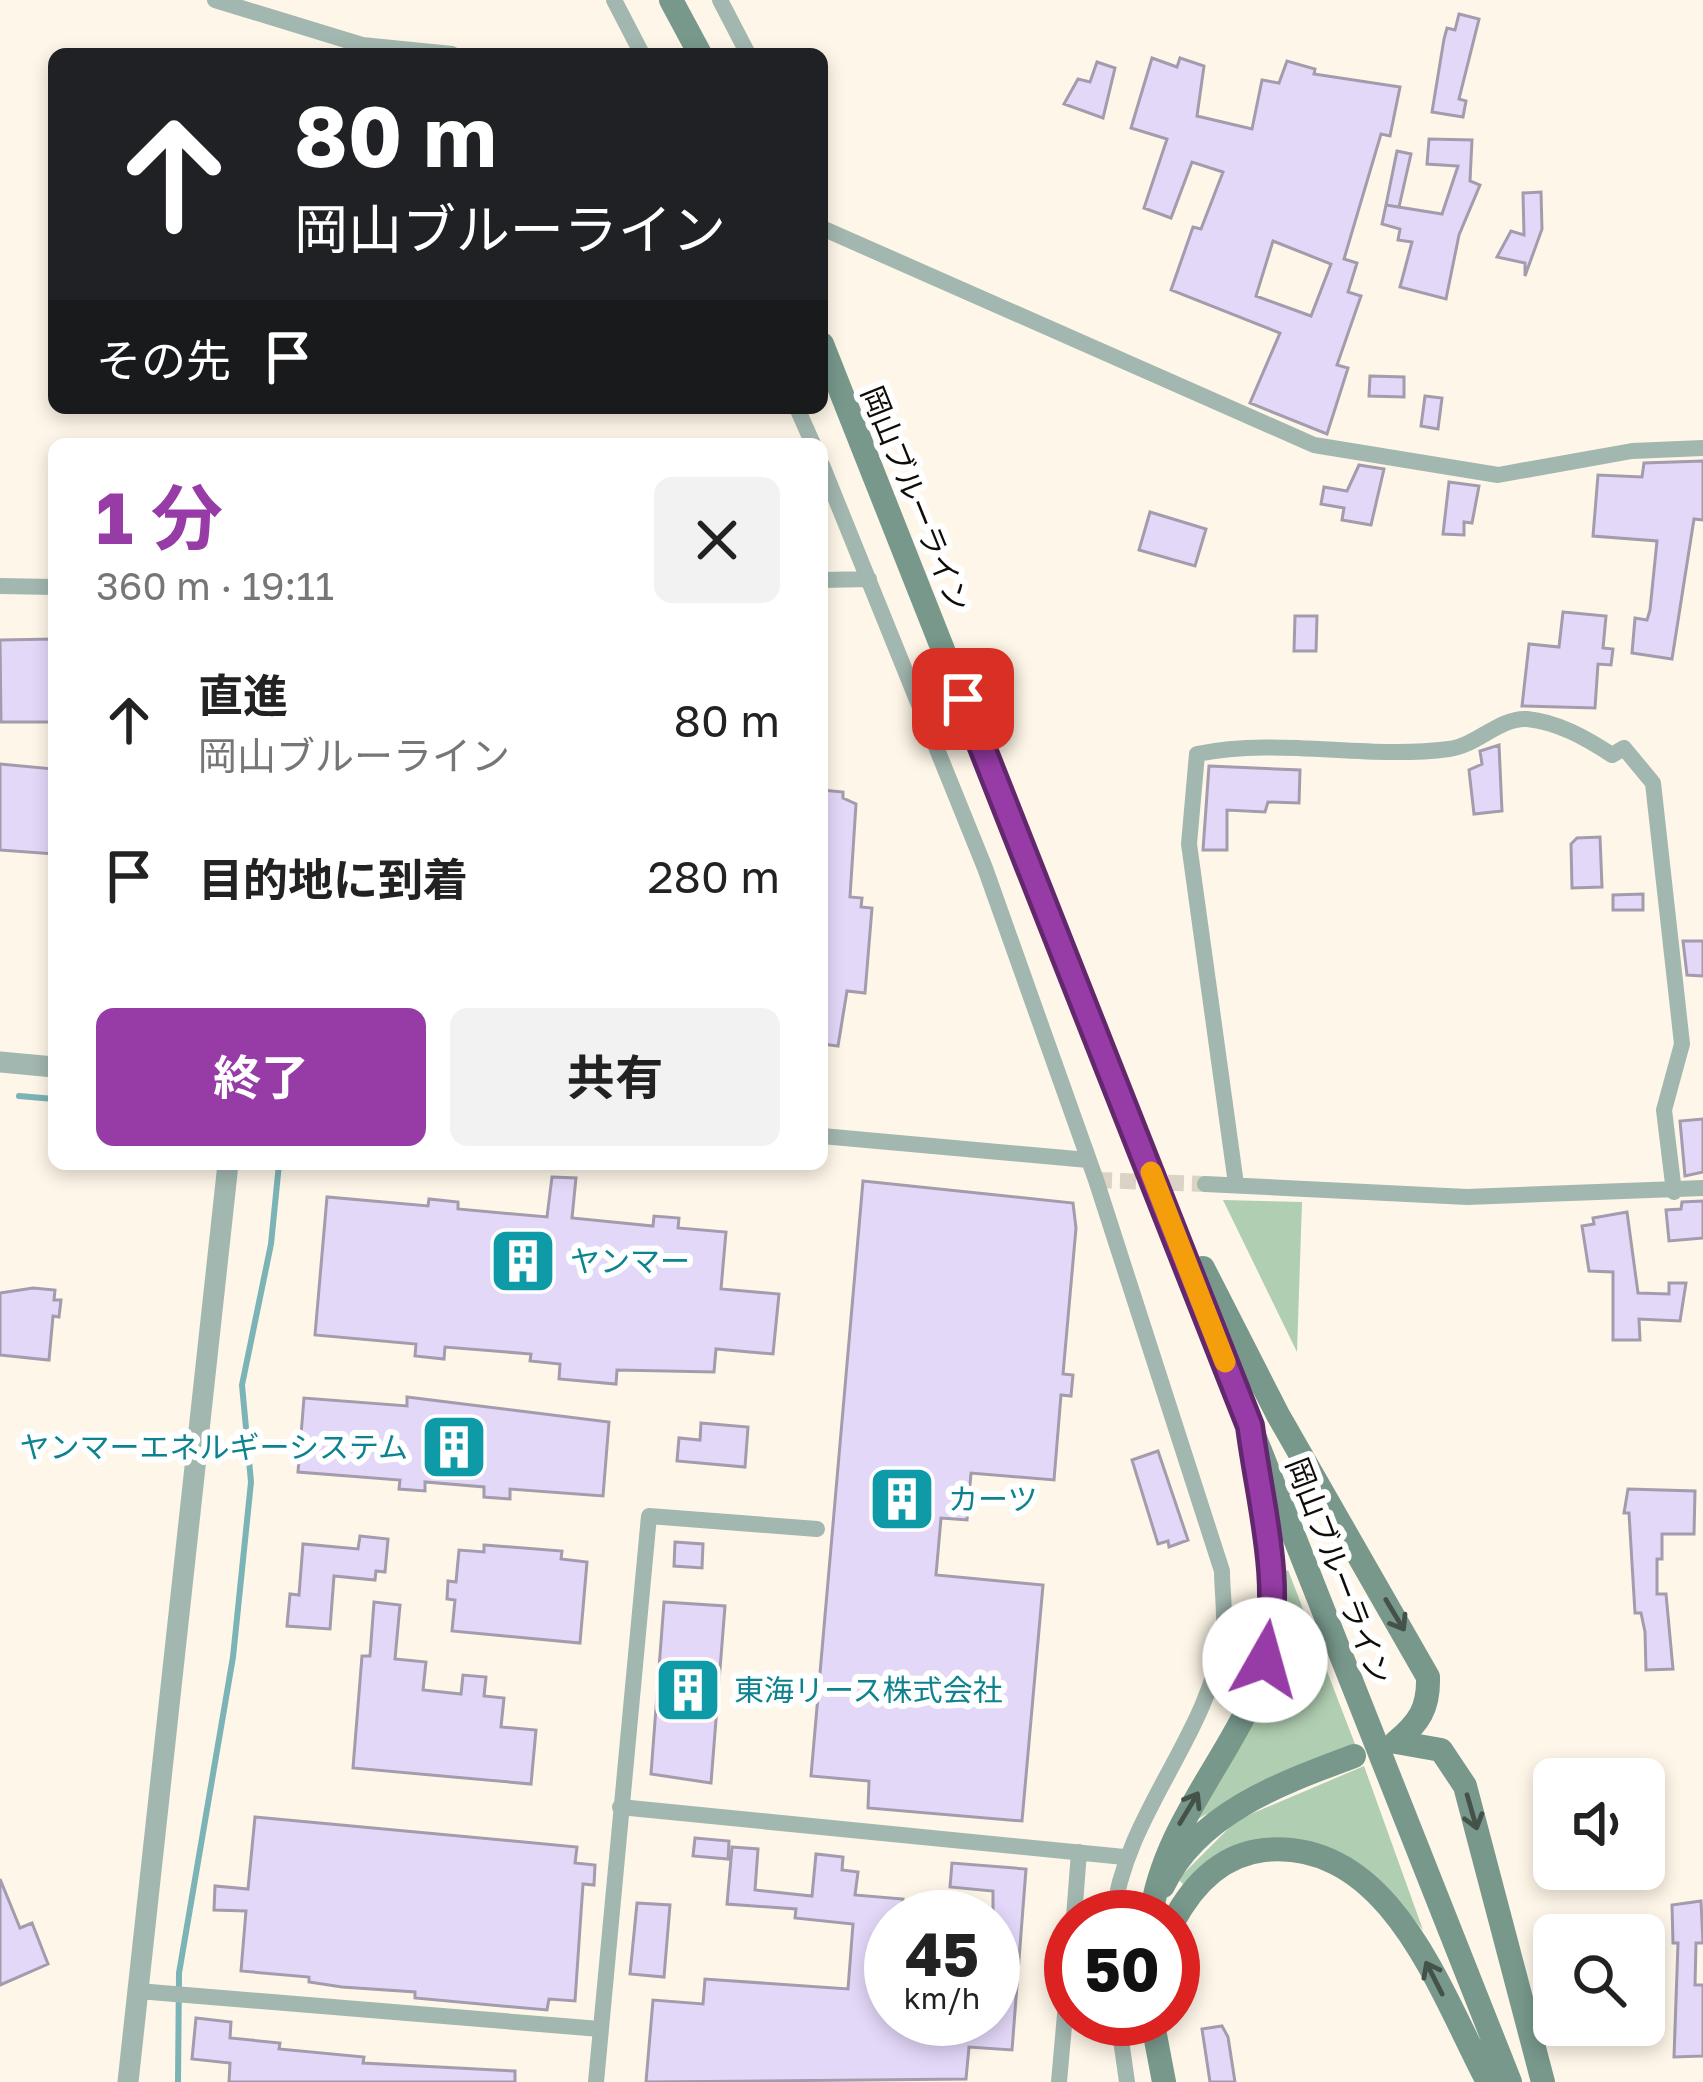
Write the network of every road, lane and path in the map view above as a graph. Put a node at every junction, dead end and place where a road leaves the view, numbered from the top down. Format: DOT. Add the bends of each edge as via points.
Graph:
graph roads {
  1 [pos="215,0"];
  2 [pos="614,0"];
  3 [pos="671,0"];
  4 [pos="720,0"];
  5 [pos="392,48"];
  6 [pos="639,48"];
  7 [pos="697,48"];
  8 [pos="745,48"];
  9 [pos="828,228"];
  10 [pos="828,359"];
  11 [pos="1703,448"];
  12 [pos="828,480"];
  13 [pos="869,579"];
  14 [pos="828,580"];
  15 [pos="0,586"];
  16 [pos="48,586"];
  17 [pos="0,1062"];
  18 [pos="48,1066"];
  19 [pos="828,1137"];
  20 [pos="1139,1143"];
  21 [pos="1088,1160"];
  22 [pos="227,1170"];
  23 [pos="1205,1184"];
  24 [pos="1236,1184"];
  25 [pos="1703,1188"];
  26 [pos="1674,1192"];
  27 [pos="1250,1426"];
  28 [pos="817,1529"];
  29 [pos="1354,1756"];
  30 [pos="620,1807"];
  31 [pos="1079,1852"];
  32 [pos="1124,1857"];
  33 [pos="1076,1890"];
  34 [pos="1117,1890"];
  35 [pos="1158,1890"];
  36 [pos="1162,1890"];
  37 [pos="1190,1890"];
  38 [pos="138,1991"];
  39 [pos="600,2029"];
  40 [pos="1062,2046"];
  41 [pos="1122,2046"];
  42 [pos="1157,2046"];
  43 [pos="128,2082"];
  44 [pos="596,2082"];
  45 [pos="1059,2082"];
  46 [pos="1127,2082"];
  47 [pos="1164,2082"];
  48 [pos="1488,2082"];
  49 [pos="1510,2082"];
  50 [pos="1543,2082"];
  1 -- 5 [label="street"];
  2 -- 6 [label="street"];
  3 -- 7 [label="main road"];
  4 -- 8 [label="street"];
  9 -- 11 [label="street" via="1314,445 1498,475 1632,451"];
  10 -- 20 [label="main road, 岡山ブルーライン"];
  12 -- 13 [label="street"];
  13 -- 14 [label="street"];
  13 -- 21 [label="street" via="985,868"];
  15 -- 16 [label="street"];
  17 -- 18 [label="street"];
  19 -- 21 [label="street"];
  20 -- 27 [label="main road, 岡山ブルーライン"];
  20 -- 50 [label="main road, one-way" via="1278,1415 1428,1677 1419,1722 1396,1742 1441,1750 1465,1786"];
  21 -- 32 [label="street" via="1222,1571 1223,1635 1204,1698"];
  22 -- 38 [label="street"];
  23 -- 24 [label="street"];
  24 -- 26 [label="street" via="1467,1197"];
  24 -- 26 [label="street" via="1189,844 1197,754 1454,749 1529,719 1581,735 1612,755 1624,748 1653,783 1682,1044 1664,1110"];
  25 -- 26 [label="street"];
  35 -- 27 [label="main road, one-way" via="1168,1842 1233,1733 1273,1630 1272,1548"];
  27 -- 49 [label="main road, 岡山ブルーライン"];
  28 -- 30 [label="street" via="649,1516"];
  29 -- 36 [label="main road" via="1259,1797 1203,1832"];
  30 -- 31 [label="street"];
  30 -- 39 [label="street"];
  31 -- 32 [label="street"];
  31 -- 33 [label="street"];
  32 -- 34 [label="street"];
  48 -- 37 [label="main road, one-way" via="1412,1934 1364,1881 1324,1856 1289,1848 1235,1859"];
  38 -- 39 [label="street"];
  38 -- 43 [label="street"];
  39 -- 44 [label="street"];
  40 -- 45 [label="street"];
  41 -- 46 [label="street"];
  42 -- 47 [label="main road"];
}
